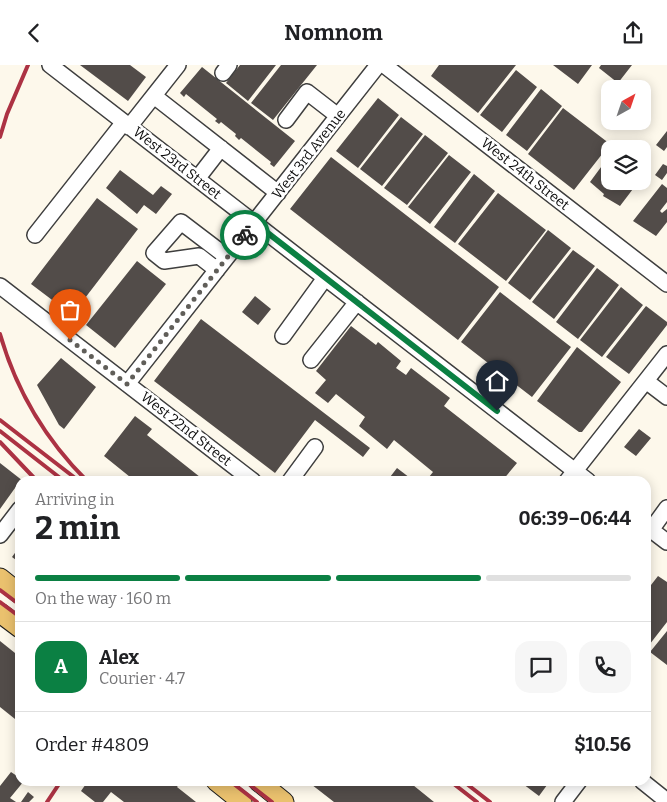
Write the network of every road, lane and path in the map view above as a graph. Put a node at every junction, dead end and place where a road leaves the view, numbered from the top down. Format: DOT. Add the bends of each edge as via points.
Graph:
graph roads {
  1 [pos="50,65"];
  2 [pos="178,65"];
  3 [pos="378,65"];
  4 [pos="384,65"];
  5 [pos="154,96"];
  6 [pos="338,116"];
  7 [pos="286,120"];
  8 [pos="127,124"];
  9 [pos="221,149"];
  10 [pos="197,179"];
  11 [pos="278,193"];
  12 [pos="255,223"];
  13 [pos="35,235"];
  14 [pos="227,257"];
  15 [pos="217,270"];
  16 [pos="325,278"];
  17 [pos="667,284"];
  18 [pos="0,286"];
  19 [pos="356,302"];
  20 [pos="283,336"];
  21 [pos="667,354"];
  22 [pos="312,360"];
  23 [pos="646,381"];
  24 [pos="127,384"];
  25 [pos="667,397"];
  26 [pos="315,447"];
  27 [pos="247,476"];
  28 [pos="294,476"];
  29 [pos="571,476"];
  30 [pos="667,508"];
  31 [pos="15,516"];
  32 [pos="651,526"];
  33 [pos="651,530"];
  34 [pos="0,535"];
  35 [pos="667,542"];
  36 [pos="0,578"];
  37 [pos="15,589"];
  38 [pos="0,613"];
  39 [pos="15,624"];
  40 [pos="222,786"];
  41 [pos="264,786"];
  42 [pos="575,786"];
  43 [pos="648,786"];
  44 [pos="667,801"];
  45 [pos="242,802"];
  46 [pos="284,802"];
  47 [pos="563,802"];
  1 -- 8 [label="street, West 23rd Street"];
  2 -- 5 [label="street"];
  3 -- 6 [label="street, West 3rd Avenue"];
  4 -- 17 [label="street, West 24th Street"];
  5 -- 8 [label="street"];
  5 -- 9 [label="street"];
  6 -- 7 [label="street" via="307,92"];
  6 -- 11 [label="street, West 3rd Avenue"];
  8 -- 10 [label="street, West 23rd Street"];
  8 -- 13 [label="street"];
  9 -- 10 [label="street"];
  9 -- 11 [label="street"];
  10 -- 12 [label="street, West 23rd Street"];
  11 -- 12 [label="street, West 3rd Avenue"];
  12 -- 14 [label="street, West 3rd Avenue"];
  12 -- 16 [label="street, West 23rd Street"];
  14 -- 15 [label="street, West 3rd Avenue"];
  14 -- 15 [label="street" via="181,222 154,253 164,261 199,256"];
  15 -- 24 [label="street, West 3rd Avenue"];
  16 -- 19 [label="street, West 23rd Street"];
  16 -- 20 [label="street"];
  18 -- 24 [label="street, West 22nd Street"];
  19 -- 22 [label="street"];
  19 -- 29 [label="street, West 23rd Street"];
  21 -- 23 [label="street"];
  23 -- 25 [label="street"];
  23 -- 29 [label="street"];
  24 -- 27 [label="street, West 22nd Street"];
  26 -- 28 [label="street"];
  30 -- 32 [label="street"];
  31 -- 34 [label="street"];
  33 -- 35 [label="street"];
  36 -- 37 [label="main road"];
  38 -- 39 [label="main road"];
  40 -- 45 [label="main road"];
  41 -- 46 [label="main road"];
  42 -- 47 [label="street"];
  43 -- 44 [label="street"];
}
